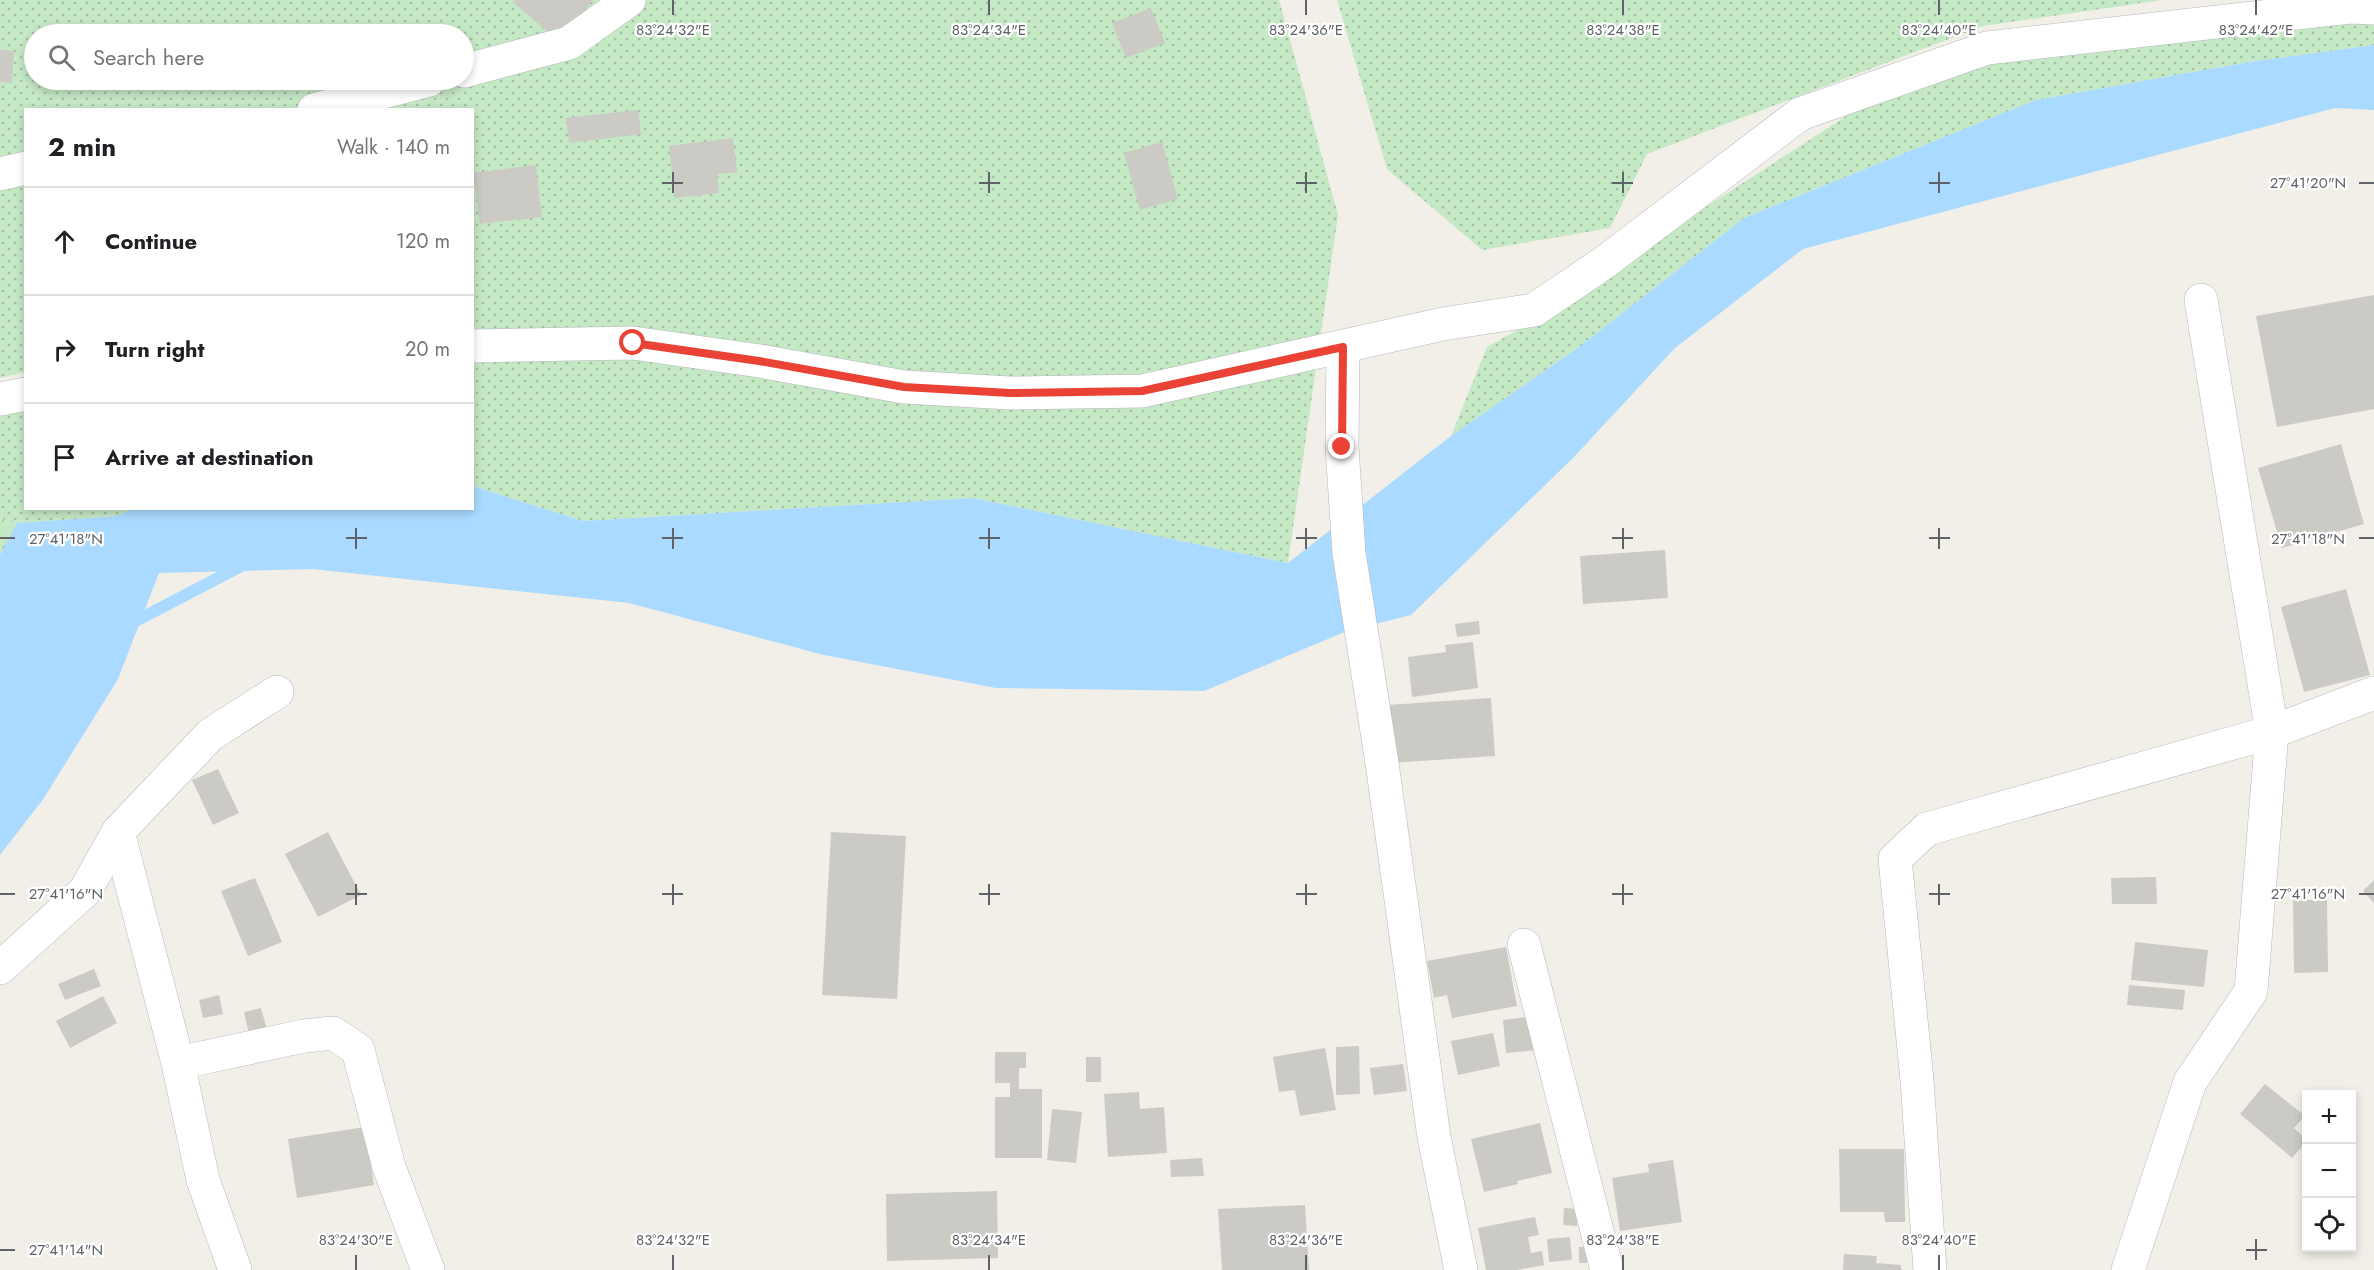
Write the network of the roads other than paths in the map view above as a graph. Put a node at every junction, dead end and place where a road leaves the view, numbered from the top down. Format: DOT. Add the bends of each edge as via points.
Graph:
graph roads {
  1 [pos="629,0"];
  2 [pos="2374,8"];
  3 [pos="474,68"];
  4 [pos="391,90"];
  5 [pos="322,108"];
  6 [pos="24,168"];
  7 [pos="0,174"];
  8 [pos="2202,300"];
  9 [pos="474,346"];
  10 [pos="1343,347"];
  11 [pos="24,394"];
  12 [pos="0,399"];
  13 [pos="277,692"];
  14 [pos="2374,693"];
  15 [pos="2272,732"];
  16 [pos="118,832"];
  17 [pos="1524,945"];
  18 [pos="0,968"];
  19 [pos="178,1063"];
  20 [pos="235,1270"];
  21 [pos="428,1270"];
  22 [pos="1461,1270"];
  23 [pos="1606,1270"];
  24 [pos="1930,1270"];
  25 [pos="2128,1270"];
  1 -- 3 [label="street" via="569,43"];
  2 -- 10 [label="street" via="2350,7 1987,48 1800,114 1605,262 1534,310 1443,324"];
  4 -- 5 [label="street"];
  6 -- 7 [label="street"];
  8 -- 15 [label="street"];
  9 -- 10 [label="street" via="633,343 904,387 1010,393 1142,391"];
  10 -- 22 [label="street" via="1342,447 1349,553 1383,763 1434,1137"];
  11 -- 12 [label="street"];
  13 -- 16 [label="street" via="210,735"];
  14 -- 15 [label="street"];
  15 -- 24 [label="street" via="1927,829 1895,860 1917,1080"];
  15 -- 25 [label="street" via="2250,991 2190,1082"];
  16 -- 18 [label="street" via="85,891"];
  16 -- 19 [label="street"];
  17 -- 23 [label="street"];
  19 -- 20 [label="street" via="203,1180"];
  19 -- 21 [label="street" via="333,1033 358,1050 389,1167"];
}
